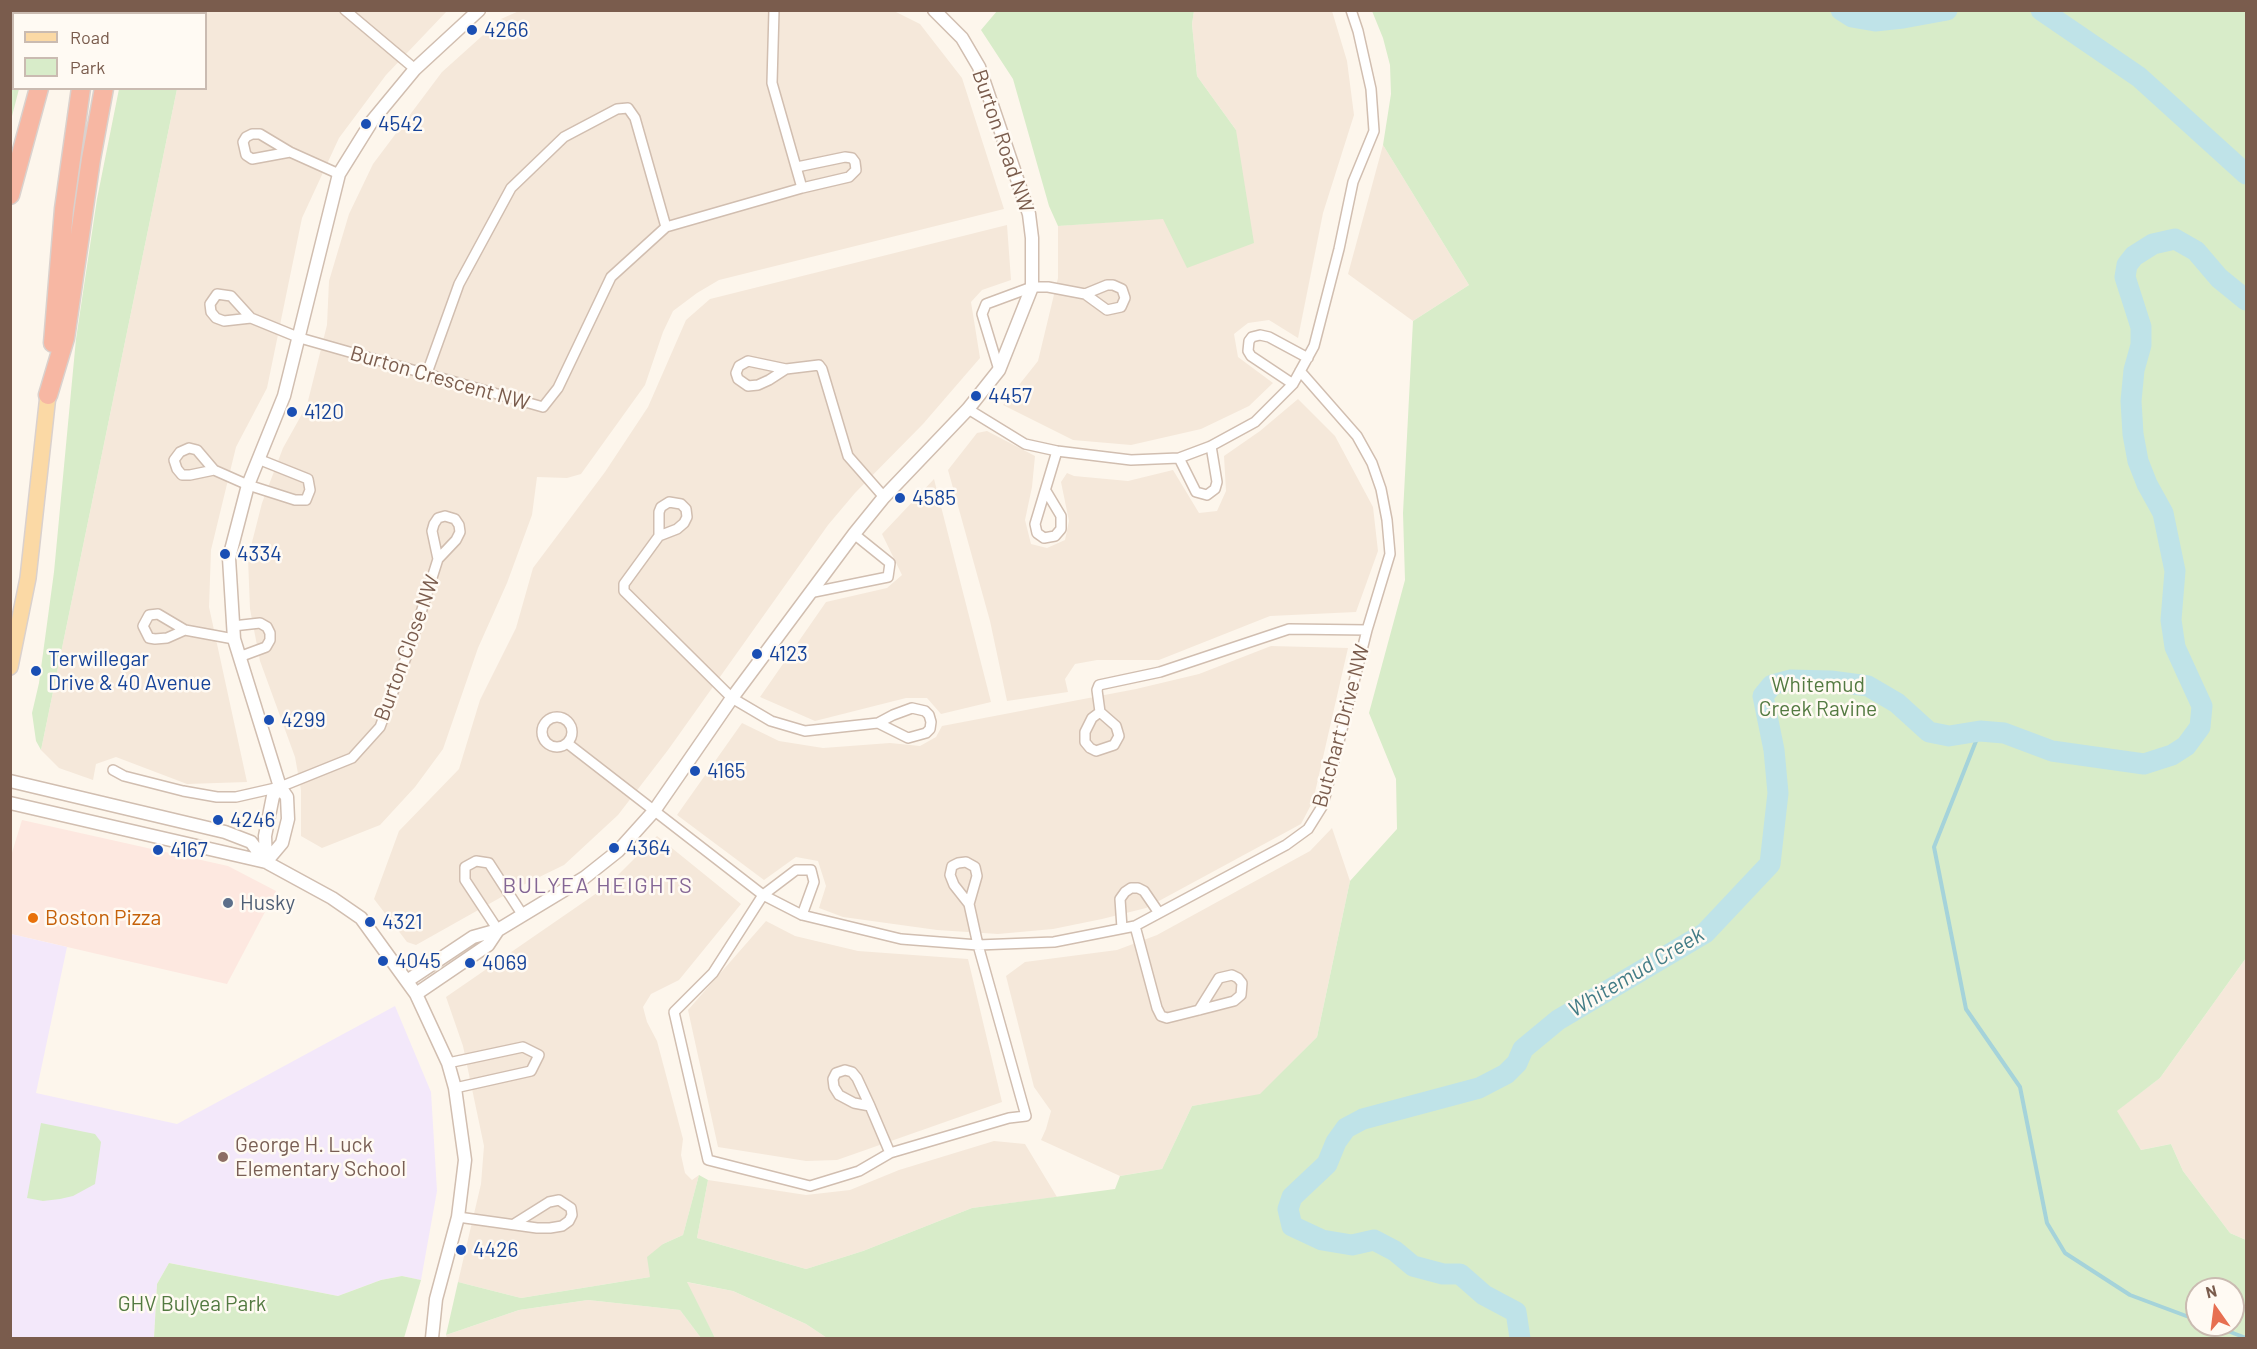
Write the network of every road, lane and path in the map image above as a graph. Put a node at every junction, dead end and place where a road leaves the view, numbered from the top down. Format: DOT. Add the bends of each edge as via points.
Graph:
graph roads {
  1 [pos="345,10"];
  2 [pos="478,10"];
  3 [pos="774,10"];
  4 [pos="934,10"];
  5 [pos="1351,10"];
  6 [pos="415,69"];
  7 [pos="38,90"];
  8 [pos="81,90"];
  9 [pos="104,90"];
  10 [pos="290,152"];
  11 [pos="797,167"];
  12 [pos="339,174"];
  13 [pos="802,188"];
  14 [pos="10,195"];
  15 [pos="666,227"];
  16 [pos="1032,287"];
  17 [pos="1085,294"];
  18 [pos="251,318"];
  19 [pos="300,338"];
  20 [pos="1308,358"];
  21 [pos="786,369"];
  22 [pos="999,370"];
  23 [pos="1300,371"];
  24 [pos="427,373"];
  25 [pos="1293,384"];
  26 [pos="48,395"];
  27 [pos="968,409"];
  28 [pos="1211,446"];
  29 [pos="1057,451"];
  30 [pos="1179,458"];
  31 [pos="258,459"];
  32 [pos="214,470"];
  33 [pos="248,485"];
  34 [pos="1046,491"];
  35 [pos="884,497"];
  36 [pos="854,534"];
  37 [pos="658,536"];
  38 [pos="438,559"];
  39 [pos="809,592"];
  40 [pos="233,626"];
  41 [pos="185,630"];
  42 [pos="1367,630"];
  43 [pos="234,639"];
  44 [pos="239,657"];
  45 [pos="10,667"];
  46 [pos="732,698"];
  47 [pos="1100,711"];
  48 [pos="878,723"];
  49 [pos="567,743"];
  50 [pos="113,770"];
  51 [pos="10,781"];
  52 [pos="280,787"];
  53 [pos="10,803"];
  54 [pos="115,806"];
  55 [pos="654,811"];
  56 [pos="110,825"];
  57 [pos="266,862"];
  58 [pos="764,895"];
  59 [pos="969,904"];
  60 [pos="1159,913"];
  61 [pos="522,914"];
  62 [pos="802,915"];
  63 [pos="1135,926"];
  64 [pos="1122,928"];
  65 [pos="498,930"];
  66 [pos="978,945"];
  67 [pos="406,981"];
  68 [pos="416,994"];
  69 [pos="1199,1011"];
  70 [pos="448,1063"];
  71 [pos="455,1088"];
  72 [pos="870,1107"];
  73 [pos="890,1153"];
  74 [pos="458,1217"];
  75 [pos="514,1224"];
  76 [pos="432,1338"];
  1 -- 6 [label="street"];
  2 -- 6 [label="street"];
  3 -- 11 [label="street" via="772,83"];
  4 -- 16 [label="street, Burton Road NW" via="962,38 988,91 1029,214"];
  5 -- 20 [label="street" via="1371,89 1374,131 1353,182 1332,282"];
  6 -- 12 [label="street" via="372,122"];
  7 -- 14 [label="highway"];
  8 -- 26 [label="highway" via="64,209"];
  9 -- 26 [label="highway" via="65,338"];
  10 -- 10 [label="street" via="252,159 246,155 243,142 252,134 260,134"];
  10 -- 12 [label="street"];
  11 -- 13 [label="street"];
  11 -- 13 [label="street, Burton Crescent NW" via="850,156 855,162 856,170 849,177"];
  12 -- 19 [label="street"];
  13 -- 15 [label="street, Burton Crescent NW"];
  15 -- 24 [label="street, Burton Crescent NW" via="611,277 558,388 543,407"];
  15 -- 24 [label="street" via="635,118 628,108 617,109 564,137 511,188 459,284"];
  16 -- 17 [label="street"];
  16 -- 22 [label="street, Burton Road NW"];
  16 -- 22 [label="street" via="990,301 983,309"];
  18 -- 19 [label="street"];
  19 -- 24 [label="street, Burton Crescent NW"];
  19 -- 31 [label="street" via="284,396"];
  20 -- 23 [label="street"];
  20 -- 25 [label="street" via="1269,337 1260,335 1249,341 1251,356"];
  21 -- 21 [label="street" via="758,385 748,386 736,373 738,366 748,361"];
  21 -- 35 [label="street" via="819,364 848,456"];
  22 -- 27 [label="street, Burton Road NW"];
  23 -- 25 [label="street"];
  23 -- 42 [label="street, Butchart Drive NW" via="1357,436 1381,489 1390,554"];
  25 -- 28 [label="street" via="1255,422"];
  26 -- 45 [label="main road" via="28,578"];
  27 -- 29 [label="street" via="1025,444"];
  27 -- 35 [label="street, Burton Road NW"];
  28 -- 30 [label="street"];
  28 -- 30 [label="street" via="1218,482 1207,495 1196,492"];
  29 -- 30 [label="street" via="1131,460"];
  29 -- 34 [label="street"];
  31 -- 33 [label="street"];
  31 -- 33 [label="street" via="308,479 310,490 306,500 295,500"];
  32 -- 33 [label="street"];
  33 -- 40 [label="street" via="229,558"];
  34 -- 34 [label="street" via="1035,524 1037,533 1044,538 1055,536 1061,529 1060,516"];
  35 -- 36 [label="street, Burton Road NW"];
  36 -- 39 [label="street, Burton Road NW"];
  36 -- 39 [label="street" via="890,563 888,577"];
  37 -- 46 [label="street" via="624,584 624,591"];
  38 -- 52 [label="street, Burton Close NW" via="380,727 352,758"];
  39 -- 46 [label="street, Burton Road NW"];
  40 -- 43 [label="street"];
  40 -- 44 [label="street" via="260,622 270,633 266,646"];
  41 -- 43 [label="street"];
  42 -- 47 [label="street, Butchart Drive NW" via="1289,629 1160,672 1099,685"];
  42 -- 60 [label="street, Butchart Drive NW" via="1323,805 1308,830"];
  43 -- 44 [label="street"];
  44 -- 52 [label="street"];
  46 -- 48 [label="street" via="771,721 805,730"];
  46 -- 55 [label="street, Burton Road NW"];
  48 -- 48 [label="street" via="908,738 926,733 931,722 925,711 912,708"];
  49 -- 55 [label="street"];
  50 -- 52 [label="street, Burton Close NW" via="124,776 217,797"];
  51 -- 54 [label="street"];
  52 -- 57 [label="street" via="273,796 265,836"];
  52 -- 57 [label="street" via="287,797 288,819 282,843"];
  53 -- 56 [label="street"];
  54 -- 56 [label="street"];
  54 -- 57 [label="street" via="225,832 250,842"];
  55 -- 58 [label="street, Butchart Drive NW"];
  55 -- 61 [label="street, Burton Road NW" via="618,851 584,878"];
  56 -- 57 [label="street"];
  57 -- 67 [label="street" via="361,918"];
  58 -- 62 [label="street, Butchart Drive NW"];
  58 -- 62 [label="street" via="795,870 811,870 814,882"];
  58 -- 73 [label="street" via="713,973 674,1012 708,1160 810,1186 859,1171"];
  59 -- 66 [label="street"];
  60 -- 63 [label="street, Butchart Drive NW"];
  60 -- 64 [label="street" via="1144,891 1131,888 1120,898"];
  61 -- 65 [label="street, Burton Road NW"];
  61 -- 65 [label="street" via="489,863 476,861 465,867 465,880"];
  62 -- 66 [label="street, Butchart Drive NW" via="901,939"];
  63 -- 64 [label="street, Butchart Drive NW"];
  63 -- 69 [label="street" via="1161,1016"];
  64 -- 66 [label="street, Butchart Drive NW" via="1054,942"];
  65 -- 67 [label="street, Burton Road NW" via="473,937"];
  65 -- 68 [label="street, Burton Road NW" via="488,945"];
  66 -- 73 [label="street" via="1026,1116"];
  67 -- 68 [label="street"];
  68 -- 70 [label="street"];
  69 -- 69 [label="street" via="1219,978 1232,975 1242,983 1243,991 1234,1001"];
  70 -- 71 [label="street"];
  70 -- 71 [label="street" via="523,1047 539,1055 531,1071"];
  71 -- 74 [label="street" via="465,1160"];
  72 -- 72 [label="street" via="852,1072 836,1073 832,1079 839,1095"];
  72 -- 73 [label="street"];
  74 -- 75 [label="street"];
  74 -- 76 [label="street" via="436,1299"];
  75 -- 75 [label="street" via="537,1228 562,1226 569,1221 571,1208 559,1200 549,1202"];
}
